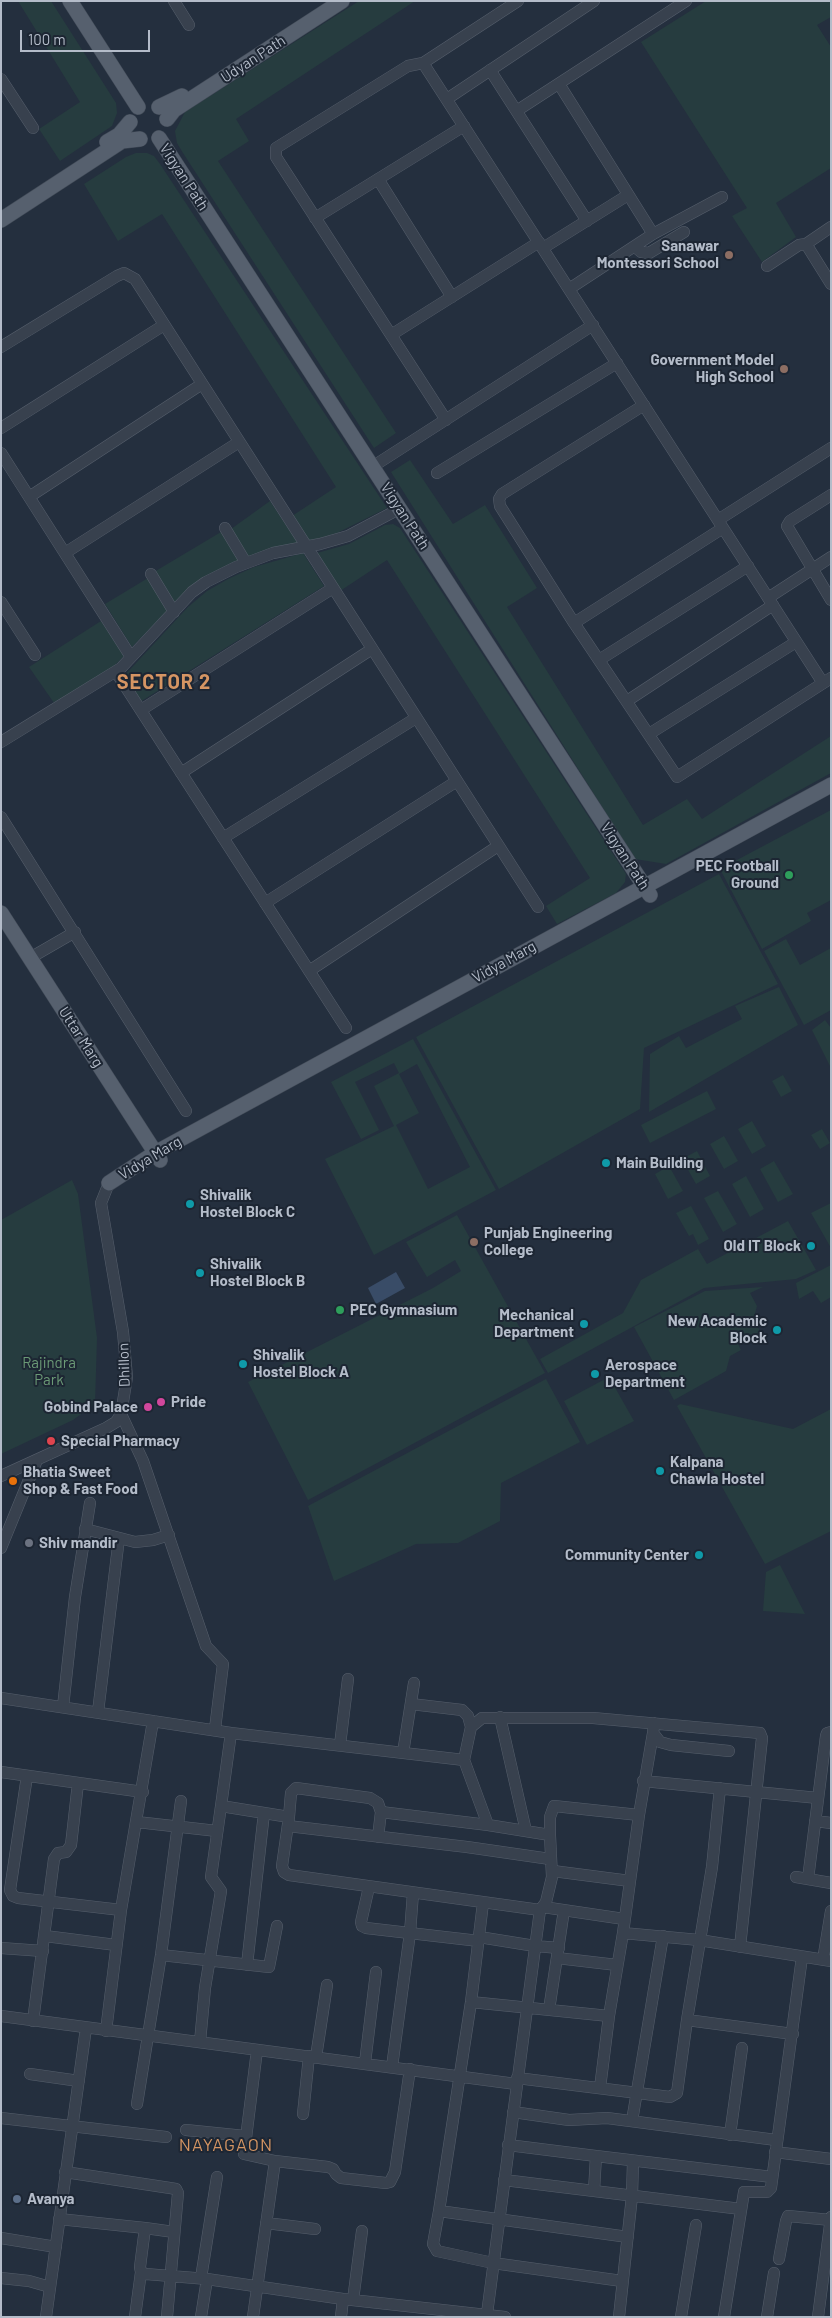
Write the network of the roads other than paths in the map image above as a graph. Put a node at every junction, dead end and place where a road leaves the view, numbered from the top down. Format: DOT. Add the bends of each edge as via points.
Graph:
graph roads {
  1 [pos="70,1"];
  2 [pos="174,1"];
  3 [pos="328,1"];
  4 [pos="342,1"];
  5 [pos="518,1"];
  6 [pos="594,1"];
  7 [pos="686,1"];
  8 [pos="189,25"];
  9 [pos="423,63"];
  10 [pos="490,70"];
  11 [pos="1,78"];
  12 [pos="559,84"];
  13 [pos="5,92"];
  14 [pos="446,99"];
  15 [pos="138,107"];
  16 [pos="518,110"];
  17 [pos="163,113"];
  18 [pos="130,122"];
  19 [pos="464,126"];
  20 [pos="33,128"];
  21 [pos="159,138"];
  22 [pos="140,139"];
  23 [pos="378,179"];
  24 [pos="628,195"];
  25 [pos="722,197"];
  26 [pos="1,212"];
  27 [pos="315,218"];
  28 [pos="1,220"];
  29 [pos="587,221"];
  30 [pos="831,227"];
  31 [pos="684,232"];
  32 [pos="653,234"];
  33 [pos="806,244"];
  34 [pos="541,245"];
  35 [pos="635,247"];
  36 [pos="767,266"];
  37 [pos="831,284"];
  38 [pos="569,289"];
  39 [pos="452,297"];
  40 [pos="593,324"];
  41 [pos="164,325"];
  42 [pos="391,335"];
  43 [pos="1,348"];
  44 [pos="617,363"];
  45 [pos="202,384"];
  46 [pos="644,405"];
  47 [pos="446,420"];
  48 [pos="1,428"];
  49 [pos="239,442"];
  50 [pos="831,448"];
  51 [pos="1,453"];
  52 [pos="372,467"];
  53 [pos="437,474"];
  54 [pos="831,495"];
  55 [pos="29,497"];
  56 [pos="399,508"];
  57 [pos="721,524"];
  58 [pos="225,528"];
  59 [pos="306,547"];
  60 [pos="65,553"];
  61 [pos="831,557"];
  62 [pos="246,563"];
  63 [pos="748,566"];
  64 [pos="812,569"];
  65 [pos="151,574"];
  66 [pos="333,588"];
  67 [pos="831,600"];
  68 [pos="1,602"];
  69 [pos="771,602"];
  70 [pos="174,612"];
  71 [pos="574,623"];
  72 [pos="796,642"];
  73 [pos="372,649"];
  74 [pos="35,654"];
  75 [pos="132,657"];
  76 [pos="599,660"];
  77 [pos="116,672"];
  78 [pos="827,680"];
  79 [pos="627,701"];
  80 [pos="141,710"];
  81 [pos="416,718"];
  82 [pos="649,734"];
  83 [pos="1,742"];
  84 [pos="182,773"];
  85 [pos="457,781"];
  86 [pos="831,785"];
  87 [pos="831,796"];
  88 [pos="1,817"];
  89 [pos="223,838"];
  90 [pos="498,846"];
  91 [pos="647,891"];
  92 [pos="265,903"];
  93 [pos="538,907"];
  94 [pos="1,913"];
  95 [pos="75,932"];
  96 [pos="30,958"];
  97 [pos="309,971"];
  98 [pos="346,1028"];
  99 [pos="186,1111"];
  100 [pos="158,1157"];
  101 [pos="109,1183"];
  102 [pos="121,1414"];
  103 [pos="37,1460"];
  104 [pos="1,1476"];
  105 [pos="90,1503"];
  106 [pos="85,1529"];
  107 [pos="169,1535"];
  108 [pos="119,1538"];
  109 [pos="1,1548"];
  110 [pos="348,1679"];
  111 [pos="414,1683"];
  112 [pos="1,1698"];
  113 [pos="411,1704"];
  114 [pos="63,1707"];
  115 [pos="98,1712"];
  116 [pos="500,1717"];
  117 [pos="153,1721"];
  118 [pos="471,1727"];
  119 [pos="654,1728"];
  120 [pos="215,1729"];
  121 [pos="831,1732"];
  122 [pos="231,1733"];
  123 [pos="340,1745"];
  124 [pos="729,1751"];
  125 [pos="404,1752"];
  126 [pos="464,1760"];
  127 [pos="826,1762"];
  128 [pos="1,1772"];
  129 [pos="27,1776"];
  130 [pos="643,1781"];
  131 [pos="78,1783"];
  132 [pos="720,1788"];
  133 [pos="143,1792"];
  134 [pos="755,1792"];
  135 [pos="831,1793"];
  136 [pos="818,1795"];
  137 [pos="181,1802"];
  138 [pos="220,1806"];
  139 [pos="381,1812"];
  140 [pos="264,1813"];
  141 [pos="639,1815"];
  142 [pos="815,1821"];
  143 [pos="138,1822"];
  144 [pos="288,1822"];
  145 [pos="831,1822"];
  146 [pos="178,1825"];
  147 [pos="488,1825"];
  148 [pos="526,1830"];
  149 [pos="217,1831"];
  150 [pos="550,1835"];
  151 [pos="378,1837"];
  152 [pos="552,1865"];
  153 [pos="796,1877"];
  154 [pos="808,1879"];
  155 [pos="630,1881"];
  156 [pos="831,1883"];
  157 [pos="368,1887"];
  158 [pos="413,1893"];
  159 [pos="49,1901"];
  160 [pos="483,1903"];
  161 [pos="542,1909"];
  162 [pos="121,1910"];
  163 [pos="564,1910"];
  164 [pos="831,1910"];
  165 [pos="624,1918"];
  166 [pos="277,1926"];
  167 [pos="623,1932"];
  168 [pos="410,1934"];
  169 [pos="44,1936"];
  170 [pos="663,1936"];
  171 [pos="479,1939"];
  172 [pos="699,1940"];
  173 [pos="116,1945"];
  174 [pos="535,1946"];
  175 [pos="740,1947"];
  176 [pos="1,1948"];
  177 [pos="43,1951"];
  178 [pos="558,1953"];
  179 [pos="161,1955"];
  180 [pos="802,1957"];
  181 [pos="827,1960"];
  182 [pos="210,1962"];
  183 [pos="247,1965"];
  184 [pos="617,1965"];
  185 [pos="376,1972"];
  186 [pos="327,1986"];
  187 [pos="471,2002"];
  188 [pos="526,2008"];
  189 [pos="549,2010"];
  190 [pos="1,2016"];
  191 [pos="609,2016"];
  192 [pos="687,2020"];
  193 [pos="33,2021"];
  194 [pos="86,2028"];
  195 [pos="106,2031"];
  196 [pos="793,2034"];
  197 [pos="149,2035"];
  198 [pos="200,2042"];
  199 [pos="742,2048"];
  200 [pos="257,2050"];
  201 [pos="312,2057"];
  202 [pos="364,2064"];
  203 [pos="392,2067"];
  204 [pos="410,2069"];
  205 [pos="30,2074"];
  206 [pos="459,2076"];
  207 [pos="80,2081"];
  208 [pos="516,2081"];
  209 [pos="600,2088"];
  210 [pos="636,2093"];
  211 [pos="137,2104"];
  212 [pos="513,2112"];
  213 [pos="303,2114"];
  214 [pos="1,2118"];
  215 [pos="632,2121"];
  216 [pos="74,2127"];
  217 [pos="186,2130"];
  218 [pos="730,2134"];
  219 [pos="245,2136"];
  220 [pos="166,2137"];
  221 [pos="776,2140"];
  222 [pos="508,2145"];
  223 [pos="775,2152"];
  224 [pos="596,2156"];
  225 [pos="831,2160"];
  226 [pos="275,2161"];
  227 [pos="633,2161"];
  228 [pos="65,2172"];
  229 [pos="217,2177"];
  230 [pos="772,2177"];
  231 [pos="504,2180"];
  232 [pos="594,2191"];
  233 [pos="632,2196"];
  234 [pos="741,2209"];
  235 [pos="439,2211"];
  236 [pos="59,2219"];
  237 [pos="499,2219"];
  238 [pos="831,2219"];
  239 [pos="266,2223"];
  240 [pos="696,2225"];
  241 [pos="145,2228"];
  242 [pos="315,2229"];
  243 [pos="362,2231"];
  244 [pos="174,2232"];
  245 [pos="628,2237"];
  246 [pos="1,2238"];
  247 [pos="56,2247"];
  248 [pos="779,2259"];
  249 [pos="493,2263"];
  250 [pos="141,2272"];
  251 [pos="774,2273"];
  252 [pos="172,2276"];
  253 [pos="1,2278"];
  254 [pos="204,2279"];
  255 [pos="622,2281"];
  256 [pos="256,2285"];
  257 [pos="50,2287"];
  258 [pos="348,2300"];
  259 [pos="402,2311"];
  260 [pos="461,2314"];
  261 [pos="494,2316"];
  262 [pos="46,2317"];
  263 [pos="135,2317"];
  264 [pos="167,2317"];
  265 [pos="202,2317"];
  266 [pos="253,2317"];
  267 [pos="341,2317"];
  268 [pos="618,2317"];
  269 [pos="681,2317"];
  270 [pos="724,2317"];
  271 [pos="767,2317"];
  272 [pos="818,2317"];
  1 -- 15 [label="main road"];
  2 -- 8 [label="street"];
  3 -- 17 [label="main road, Udyan Path" via="172,103"];
  4 -- 17 [label="main road, Udyan Path" via="174,110"];
  5 -- 9 [label="street"];
  6 -- 10 [label="street"];
  7 -- 12 [label="street"];
  9 -- 14 [label="street"];
  9 -- 27 [label="street" via="408,66 276,148 276,157"];
  10 -- 14 [label="street"];
  10 -- 16 [label="street"];
  11 -- 13 [label="street"];
  12 -- 16 [label="street"];
  12 -- 24 [label="street"];
  13 -- 20 [label="street"];
  14 -- 19 [label="street"];
  15 -- 17 [label="main road" via="145,104"];
  15 -- 18 [label="main road"];
  16 -- 29 [label="street"];
  17 -- 21 [label="main road" via="167,126"];
  18 -- 22 [label="main road" via="133,133"];
  18 -- 26 [label="main road" via="119,135"];
  19 -- 23 [label="street"];
  19 -- 34 [label="street"];
  21 -- 22 [label="main road" via="153,141"];
  21 -- 52 [label="main road, Vigyan Path"];
  22 -- 28 [label="main road" via="122,141"];
  23 -- 27 [label="street"];
  23 -- 39 [label="street"];
  24 -- 29 [label="street"];
  24 -- 32 [label="street"];
  25 -- 32 [label="street"];
  27 -- 42 [label="street"];
  29 -- 34 [label="street"];
  30 -- 33 [label="street"];
  31 -- 35 [label="street" via="650,253"];
  32 -- 35 [label="street"];
  33 -- 36 [label="street" via="799,245"];
  33 -- 37 [label="street"];
  34 -- 38 [label="street"];
  34 -- 39 [label="street"];
  35 -- 38 [label="street"];
  38 -- 40 [label="street"];
  39 -- 42 [label="street"];
  40 -- 44 [label="street"];
  40 -- 47 [label="street"];
  41 -- 43 [label="street" via="135,279 124,273"];
  41 -- 45 [label="street"];
  41 -- 48 [label="street"];
  42 -- 47 [label="street"];
  44 -- 46 [label="street"];
  44 -- 53 [label="street"];
  45 -- 49 [label="street"];
  45 -- 55 [label="street"];
  46 -- 57 [label="street"];
  46 -- 71 [label="street" via="502,494 499,500"];
  47 -- 52 [label="street"];
  49 -- 59 [label="street"];
  49 -- 60 [label="street"];
  50 -- 57 [label="street"];
  51 -- 55 [label="street"];
  52 -- 56 [label="main road, Vigyan Path"];
  54 -- 64 [label="street" via="787,526"];
  55 -- 60 [label="street"];
  56 -- 59 [label="street" via="348,536"];
  56 -- 91 [label="main road, Vigyan Path"];
  57 -- 63 [label="street"];
  57 -- 71 [label="street"];
  58 -- 62 [label="street"];
  59 -- 62 [label="street"];
  59 -- 66 [label="street"];
  60 -- 75 [label="street"];
  61 -- 64 [label="street"];
  62 -- 70 [label="street" via="206,582"];
  63 -- 69 [label="street"];
  63 -- 76 [label="street"];
  64 -- 67 [label="street"];
  64 -- 69 [label="street"];
  65 -- 70 [label="street"];
  66 -- 73 [label="street"];
  66 -- 80 [label="street"];
  68 -- 74 [label="street"];
  69 -- 72 [label="street"];
  69 -- 79 [label="street"];
  70 -- 75 [label="street"];
  71 -- 76 [label="street"];
  72 -- 78 [label="street"];
  72 -- 82 [label="street"];
  73 -- 81 [label="street"];
  73 -- 84 [label="street"];
  75 -- 77 [label="street"];
  76 -- 79 [label="street"];
  77 -- 80 [label="street"];
  77 -- 83 [label="street"];
  78 -- 82 [label="street" via="678,777"];
  79 -- 82 [label="street"];
  80 -- 84 [label="street"];
  81 -- 85 [label="street"];
  81 -- 89 [label="street"];
  84 -- 89 [label="street"];
  85 -- 90 [label="street"];
  85 -- 92 [label="street"];
  86 -- 91 [label="main road, Vidya Marg"];
  87 -- 91 [label="main road, Vidya Marg"];
  88 -- 95 [label="street"];
  89 -- 92 [label="street"];
  90 -- 93 [label="street"];
  90 -- 97 [label="street"];
  91 -- 100 [label="main road, Vidya Marg"];
  92 -- 97 [label="street"];
  94 -- 96 [label="main road, Uttar Marg"];
  95 -- 96 [label="street"];
  95 -- 99 [label="street"];
  96 -- 100 [label="main road, Uttar Marg"];
  97 -- 98 [label="street"];
  100 -- 101 [label="main road, Vidya Marg"];
  101 -- 102 [label="street, Dhillon" via="101,1203 123,1332 127,1377"];
  102 -- 103 [label="street" via="106,1428"];
  102 -- 107 [label="street" via="144,1461"];
  103 -- 104 [label="street"];
  103 -- 109 [label="street"];
  105 -- 106 [label="street"];
  106 -- 108 [label="street"];
  106 -- 114 [label="street"];
  107 -- 108 [label="street" via="145,1541"];
  107 -- 120 [label="street" via="206,1646 223,1664"];
  108 -- 115 [label="street"];
  110 -- 123 [label="street"];
  111 -- 113 [label="street"];
  112 -- 114 [label="street"];
  113 -- 118 [label="street" via="462,1710"];
  113 -- 125 [label="street"];
  114 -- 115 [label="street"];
  115 -- 117 [label="street"];
  116 -- 118 [label="street" via="482,1718"];
  116 -- 119 [label="street" via="592,1718"];
  116 -- 148 [label="street"];
  117 -- 120 [label="street"];
  117 -- 133 [label="street"];
  118 -- 126 [label="street"];
  119 -- 124 [label="street" via="660,1742"];
  119 -- 130 [label="street"];
  119 -- 134 [label="street" via="760,1733"];
  120 -- 122 [label="street"];
  121 -- 127 [label="street" via="826,1736"];
  122 -- 123 [label="street"];
  122 -- 138 [label="street"];
  123 -- 125 [label="street"];
  125 -- 126 [label="street"];
  126 -- 147 [label="street"];
  127 -- 136 [label="street"];
  128 -- 129 [label="street"];
  129 -- 131 [label="street"];
  129 -- 159 [label="street" via="10,1890 18,1898"];
  130 -- 132 [label="street"];
  130 -- 141 [label="street"];
  131 -- 133 [label="street"];
  131 -- 159 [label="street" via="71,1845 66,1852 56,1856"];
  132 -- 134 [label="street"];
  132 -- 172 [label="street" via="712,1867"];
  133 -- 143 [label="street"];
  134 -- 136 [label="street"];
  134 -- 175 [label="street"];
  135 -- 136 [label="street"];
  136 -- 142 [label="street"];
  137 -- 146 [label="street"];
  138 -- 140 [label="street"];
  138 -- 149 [label="street"];
  139 -- 144 [label="street" via="378,1803 370,1798 296,1788 291,1792"];
  139 -- 147 [label="street"];
  139 -- 151 [label="street"];
  140 -- 144 [label="street"];
  140 -- 183 [label="street"];
  141 -- 150 [label="street" via="554,1806"];
  141 -- 155 [label="street"];
  142 -- 145 [label="street"];
  142 -- 154 [label="street"];
  143 -- 146 [label="street"];
  143 -- 162 [label="street"];
  144 -- 151 [label="street"];
  144 -- 157 [label="street" via="284,1872"];
  146 -- 149 [label="street"];
  146 -- 179 [label="street"];
  147 -- 148 [label="street"];
  148 -- 150 [label="street"];
  149 -- 182 [label="street" via="211,1877 221,1891"];
  150 -- 152 [label="street"];
  151 -- 152 [label="street"];
  152 -- 155 [label="street"];
  152 -- 161 [label="street"];
  153 -- 154 [label="street"];
  154 -- 156 [label="street"];
  155 -- 165 [label="street"];
  157 -- 158 [label="street"];
  157 -- 168 [label="street" via="362,1926"];
  158 -- 160 [label="street"];
  158 -- 168 [label="street"];
  159 -- 162 [label="street"];
  159 -- 169 [label="street"];
  160 -- 161 [label="street"];
  160 -- 171 [label="street"];
  161 -- 163 [label="street"];
  161 -- 174 [label="street"];
  162 -- 173 [label="street"];
  163 -- 165 [label="street"];
  163 -- 178 [label="street"];
  164 -- 181 [label="street"];
  165 -- 167 [label="street"];
  166 -- 183 [label="street" via="269,1967"];
  167 -- 170 [label="street"];
  167 -- 184 [label="street"];
  168 -- 171 [label="street"];
  168 -- 203 [label="street"];
  169 -- 173 [label="street"];
  169 -- 177 [label="street"];
  170 -- 172 [label="street"];
  170 -- 210 [label="street"];
  171 -- 174 [label="street"];
  171 -- 187 [label="street"];
  172 -- 175 [label="street"];
  172 -- 192 [label="street"];
  173 -- 195 [label="street"];
  174 -- 178 [label="street"];
  174 -- 188 [label="street"];
  175 -- 180 [label="street"];
  176 -- 177 [label="street"];
  177 -- 193 [label="street"];
  178 -- 184 [label="street"];
  178 -- 189 [label="street"];
  179 -- 182 [label="street"];
  179 -- 197 [label="street"];
  180 -- 181 [label="street"];
  180 -- 196 [label="street"];
  182 -- 183 [label="street"];
  182 -- 198 [label="street"];
  184 -- 191 [label="street"];
  185 -- 202 [label="street"];
  186 -- 201 [label="street"];
  187 -- 188 [label="street"];
  187 -- 206 [label="street"];
  188 -- 189 [label="street"];
  188 -- 208 [label="street"];
  189 -- 191 [label="street"];
  190 -- 193 [label="street"];
  191 -- 209 [label="street"];
  192 -- 196 [label="street"];
  192 -- 210 [label="street" via="677,2093 670,2097"];
  193 -- 194 [label="street"];
  194 -- 195 [label="street"];
  194 -- 207 [label="street"];
  195 -- 197 [label="street"];
  196 -- 221 [label="street"];
  197 -- 198 [label="street"];
  197 -- 211 [label="street"];
  198 -- 200 [label="street"];
  199 -- 218 [label="street"];
  200 -- 201 [label="street"];
  200 -- 219 [label="street"];
  201 -- 202 [label="street"];
  201 -- 213 [label="street"];
  202 -- 203 [label="street"];
  203 -- 204 [label="street"];
  204 -- 206 [label="street"];
  204 -- 226 [label="street" via="395,2172 390,2182 341,2178 328,2167"];
  205 -- 207 [label="street"];
  206 -- 208 [label="street"];
  206 -- 235 [label="street"];
  207 -- 216 [label="street"];
  208 -- 209 [label="street"];
  208 -- 212 [label="street"];
  209 -- 210 [label="street"];
  210 -- 215 [label="street"];
  212 -- 215 [label="street" via="569,2120 607,2118"];
  212 -- 222 [label="street"];
  214 -- 216 [label="street"];
  215 -- 218 [label="street"];
  216 -- 220 [label="street"];
  216 -- 228 [label="street"];
  217 -- 219 [label="street"];
  218 -- 221 [label="street"];
  219 -- 226 [label="street" via="244,2154"];
  221 -- 223 [label="street"];
  222 -- 224 [label="street"];
  222 -- 231 [label="street"];
  223 -- 225 [label="street"];
  223 -- 230 [label="street"];
  224 -- 227 [label="street"];
  224 -- 232 [label="street"];
  226 -- 239 [label="street"];
  227 -- 230 [label="street"];
  227 -- 233 [label="street"];
  228 -- 236 [label="street"];
  228 -- 244 [label="street" via="176,2189"];
  229 -- 254 [label="street"];
  230 -- 234 [label="street" via="770,2191 744,2192"];
  231 -- 232 [label="street"];
  231 -- 237 [label="street"];
  232 -- 233 [label="street"];
  233 -- 234 [label="street"];
  233 -- 245 [label="street"];
  234 -- 270 [label="street"];
  235 -- 237 [label="street"];
  235 -- 249 [label="street" via="433,2244 437,2251"];
  236 -- 241 [label="street"];
  236 -- 247 [label="street"];
  237 -- 245 [label="street"];
  237 -- 249 [label="street"];
  238 -- 248 [label="street" via="788,2216"];
  238 -- 272 [label="street"];
  239 -- 242 [label="street"];
  239 -- 256 [label="street"];
  240 -- 269 [label="street"];
  241 -- 244 [label="street"];
  241 -- 250 [label="street"];
  243 -- 258 [label="street"];
  244 -- 252 [label="street"];
  245 -- 255 [label="street"];
  246 -- 247 [label="street"];
  247 -- 257 [label="street"];
  249 -- 255 [label="street"];
  249 -- 261 [label="street"];
  250 -- 252 [label="street"];
  250 -- 263 [label="street"];
  251 -- 271 [label="street"];
  252 -- 254 [label="street"];
  252 -- 264 [label="street"];
  253 -- 257 [label="street"];
  254 -- 256 [label="street"];
  254 -- 265 [label="street"];
  255 -- 268 [label="street"];
  256 -- 258 [label="street"];
  256 -- 266 [label="street"];
  257 -- 262 [label="street"];
  258 -- 259 [label="street"];
  258 -- 267 [label="street"];
  259 -- 260 [label="street"];
  260 -- 261 [label="street"];
}
